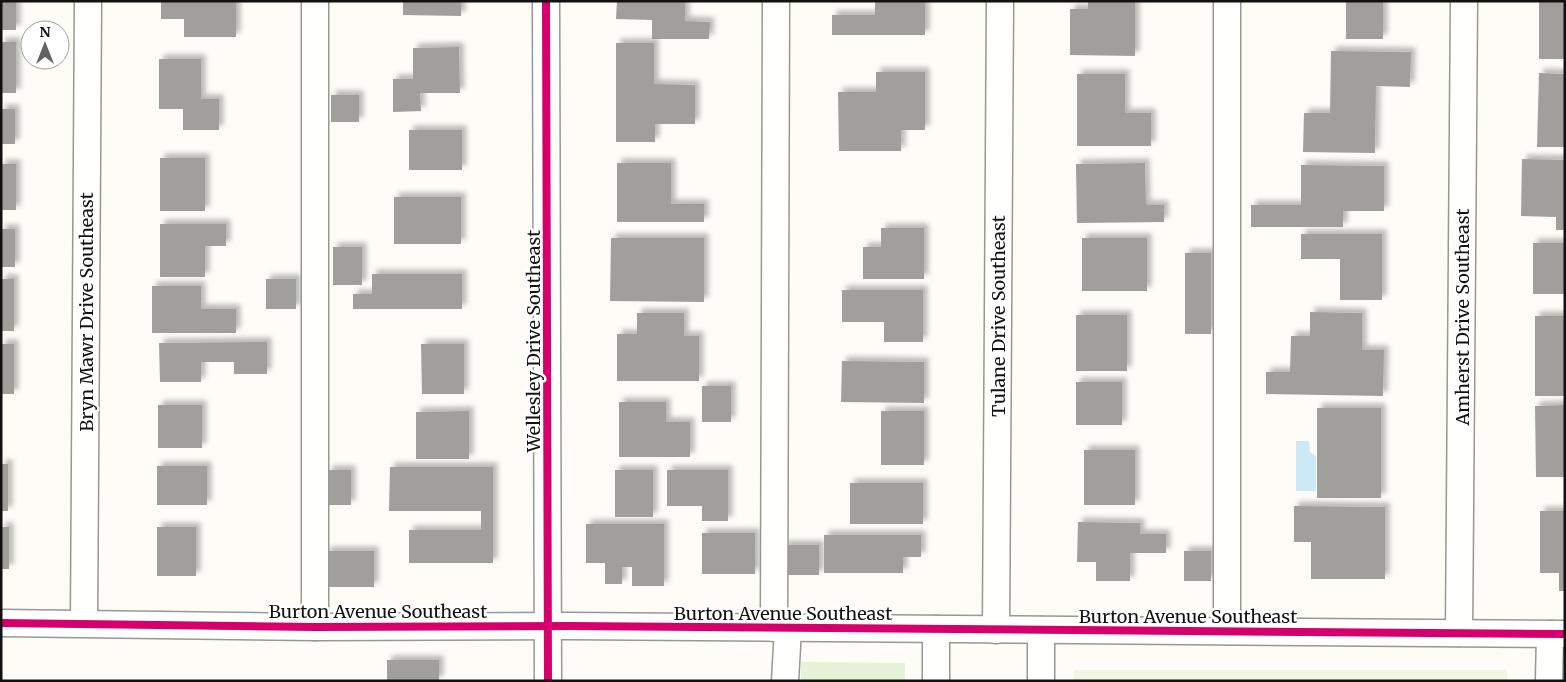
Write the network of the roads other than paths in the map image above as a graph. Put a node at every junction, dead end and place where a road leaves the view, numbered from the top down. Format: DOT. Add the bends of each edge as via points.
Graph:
graph roads {
  1 [pos="88,1"];
  2 [pos="316,1"];
  3 [pos="546,1"];
  4 [pos="776,1"];
  5 [pos="1000,1"];
  6 [pos="1228,1"];
  7 [pos="1464,1"];
  8 [pos="1,622"];
  9 [pos="84,623"];
  10 [pos="549,626"];
  11 [pos="315,627"];
  12 [pos="781,628"];
  13 [pos="936,629"];
  14 [pos="996,630"];
  15 [pos="1041,630"];
  16 [pos="1227,631"];
  17 [pos="1459,633"];
  18 [pos="1557,634"];
  19 [pos="785,680"];
  20 [pos="548,681"];
  21 [pos="936,681"];
  22 [pos="1040,681"];
  23 [pos="1549,681"];
  1 -- 9 [label="street, Bryn Mawr Drive Southeast"];
  2 -- 11 [label="street"];
  3 -- 10 [label="street, Wellesley Drive Southeast"];
  4 -- 12 [label="street"];
  5 -- 14 [label="street, Tulane Drive Southeast"];
  6 -- 16 [label="street"];
  7 -- 17 [label="street, Amherst Drive Southeast"];
  8 -- 9 [label="street, Burton Avenue Southeast"];
  9 -- 11 [label="street, Burton Avenue Southeast"];
  10 -- 11 [label="street, Burton Avenue Southeast"];
  10 -- 12 [label="street, Burton Avenue Southeast"];
  10 -- 20 [label="street, Wellesley Drive Southeast"];
  12 -- 13 [label="street, Burton Avenue Southeast"];
  12 -- 19 [label="street"];
  13 -- 14 [label="street, Burton Avenue Southeast"];
  13 -- 21 [label="street"];
  14 -- 15 [label="street, Burton Avenue Southeast"];
  15 -- 16 [label="street, Burton Avenue Southeast"];
  15 -- 22 [label="street"];
  16 -- 17 [label="street, Burton Avenue Southeast"];
  17 -- 18 [label="street, Burton Avenue Southeast"];
  18 -- 23 [label="street"];
}
